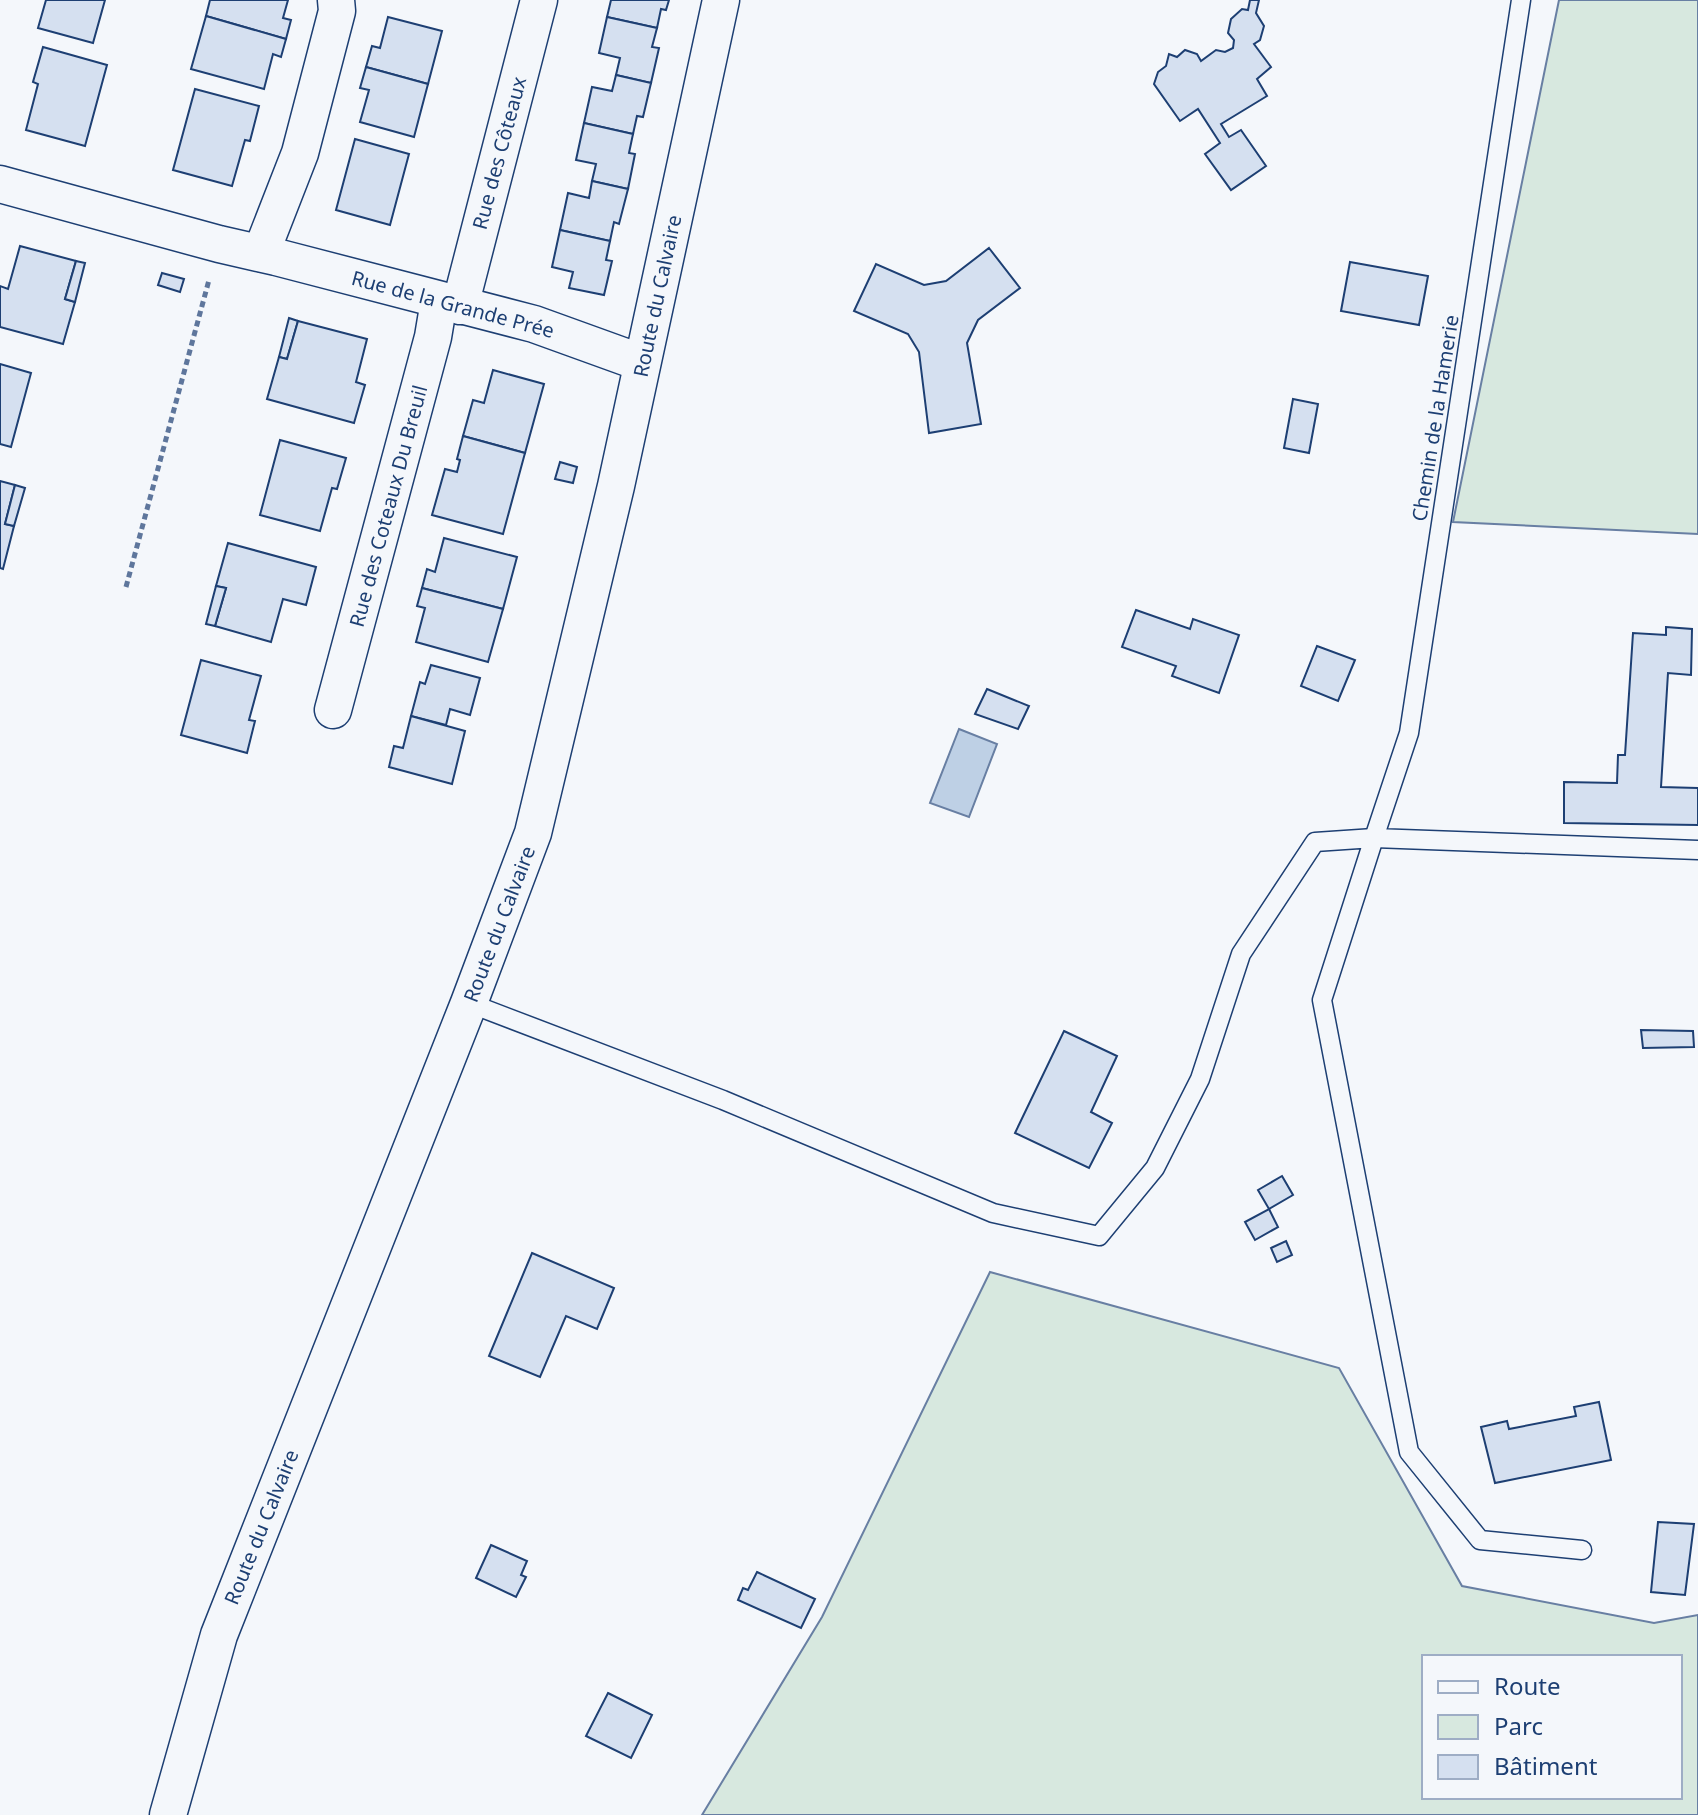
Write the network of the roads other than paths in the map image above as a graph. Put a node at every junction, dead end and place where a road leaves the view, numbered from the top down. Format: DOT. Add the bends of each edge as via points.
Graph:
graph roads {
  1 [pos="336,0"];
  2 [pos="539,0"];
  3 [pos="721,0"];
  4 [pos="1521,0"];
  5 [pos="0,184"];
  6 [pos="261,253"];
  7 [pos="449,303"];
  8 [pos="642,363"];
  9 [pos="333,710"];
  10 [pos="1374,838"];
  11 [pos="1698,850"];
  12 [pos="469,1003"];
  13 [pos="1582,1550"];
  14 [pos="168,1815"];
  1 -- 6 [label="street" via="300,153"];
  2 -- 7 [label="street, Rue des Côteaux"];
  3 -- 8 [label="street, Route du Calvaire"];
  4 -- 10 [label="lane, Chemin de la Hamerie" via="1409,733"];
  5 -- 6 [label="street, Rue de la Grande Prée"];
  6 -- 7 [label="street, Rue de la Grande Prée"];
  7 -- 8 [label="street, Rue de la Grande Prée" via="534,324"];
  7 -- 9 [label="street, Rue des Coteaux Du Breuil" via="433,337"];
  8 -- 12 [label="street, Route du Calvaire" via="533,833"];
  10 -- 11 [label="lane"];
  10 -- 12 [label="lane" via="1315,842 1241,954 1200,1079 1155,1168 1099,1236 993,1213 723,1100"];
  10 -- 13 [label="lane, Chemin de la Hamerie" via="1322,1000 1409,1452 1480,1540"];
  12 -- 14 [label="street, Route du Calvaire" via="219,1635"];
}
